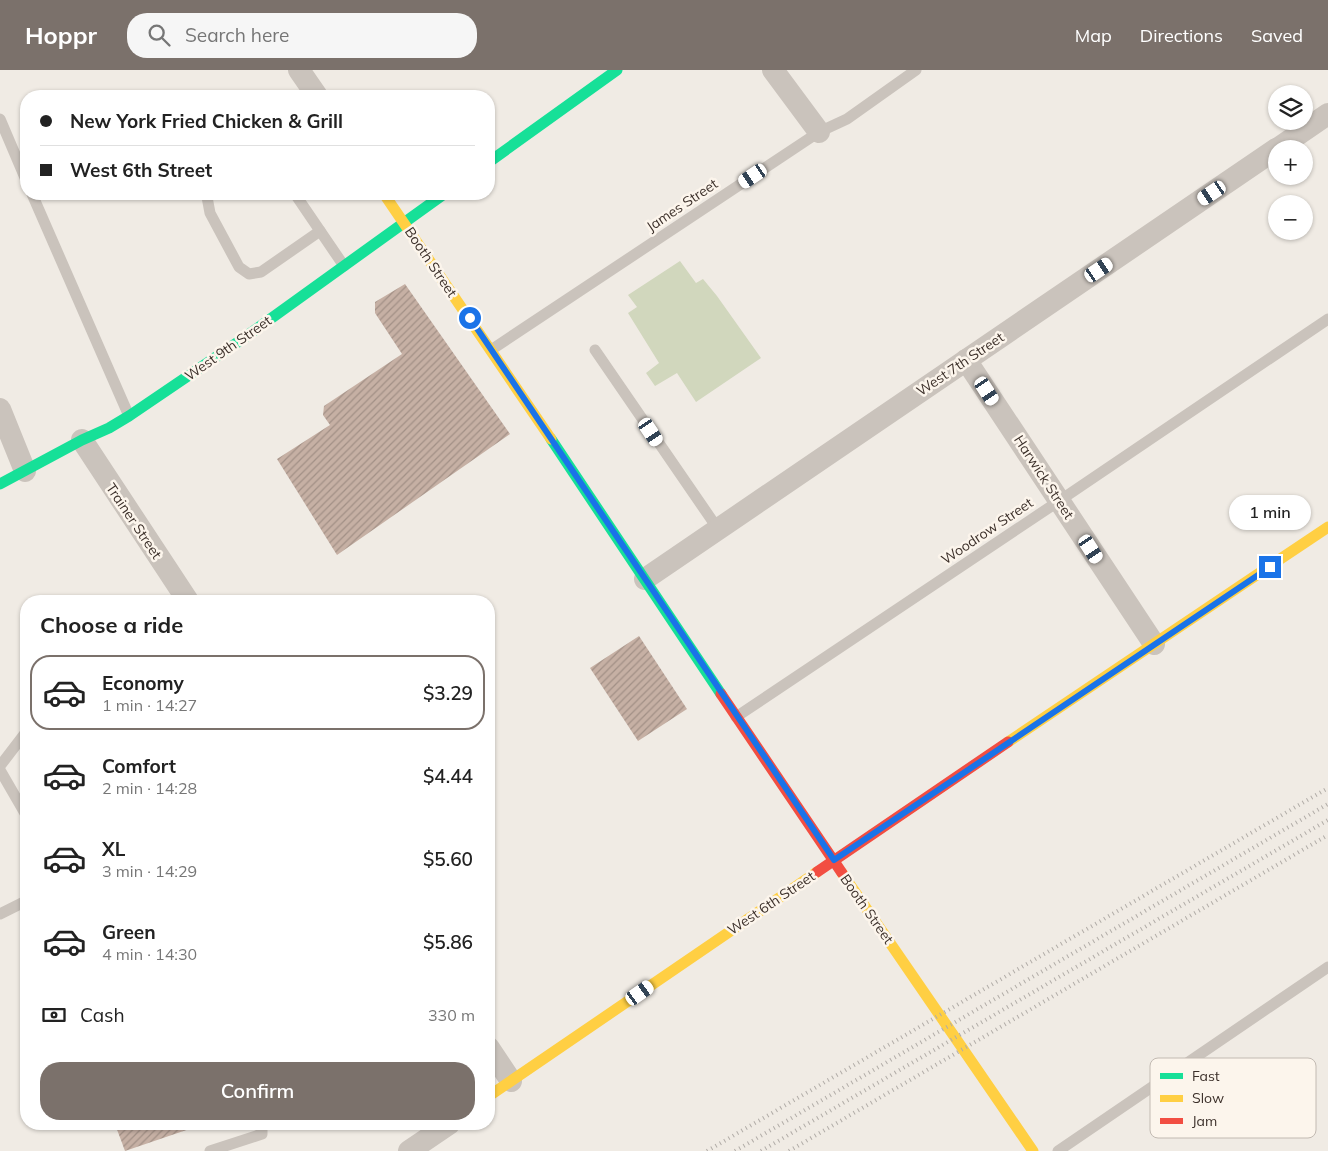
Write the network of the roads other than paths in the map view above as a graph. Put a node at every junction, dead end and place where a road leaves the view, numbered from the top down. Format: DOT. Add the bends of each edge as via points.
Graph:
graph roads {
  1 [pos="299,70"];
  2 [pos="617,70"];
  3 [pos="772,70"];
  4 [pos="916,70"];
  5 [pos="312,90"];
  6 [pos="1328,114"];
  7 [pos="0,119"];
  8 [pos="819,132"];
  9 [pos="1290,140"];
  10 [pos="1268,155"];
  11 [pos="495,158"];
  12 [pos="20,166"];
  13 [pos="35,200"];
  14 [pos="208,200"];
  15 [pos="299,200"];
  16 [pos="388,200"];
  17 [pos="435,200"];
  18 [pos="404,222"];
  19 [pos="320,231"];
  20 [pos="344,266"];
  21 [pos="1328,319"];
  22 [pos="491,350"];
  23 [pos="595,350"];
  24 [pos="966,360"];
  25 [pos="0,408"];
  26 [pos="129,416"];
  27 [pos="82,440"];
  28 [pos="0,460"];
  29 [pos="25,471"];
  30 [pos="0,484"];
  31 [pos="1059,501"];
  32 [pos="718,529"];
  33 [pos="1324,534"];
  34 [pos="645,579"];
  35 [pos="184,595"];
  36 [pos="1154,644"];
  37 [pos="736,717"];
  38 [pos="20,740"];
  39 [pos="0,766"];
  40 [pos="0,770"];
  41 [pos="20,805"];
  42 [pos="834,860"];
  43 [pos="20,904"];
  44 [pos="0,914"];
  45 [pos="1328,967"];
  46 [pos="495,1057"];
  47 [pos="1194,1058"];
  48 [pos="511,1081"];
  49 [pos="1150,1088"];
  50 [pos="495,1092"];
  51 [pos="262,1130"];
  52 [pos="440,1130"];
  53 [pos="210,1151"];
  54 [pos="409,1151"];
  55 [pos="1033,1151"];
  56 [pos="1058,1151"];
  1 -- 5 [label="street"];
  2 -- 11 [label="street"];
  3 -- 8 [label="street"];
  4 -- 8 [label="lane, James Street" via="847,119"];
  6 -- 9 [label="street, West 7th Street"];
  7 -- 12 [label="lane"];
  8 -- 22 [label="lane, James Street"];
  10 -- 24 [label="street, West 7th Street"];
  13 -- 26 [label="lane"];
  14 -- 19 [label="lane" via="210,213 239,267 249,274 261,272"];
  15 -- 19 [label="lane"];
  16 -- 18 [label="street, Booth Street"];
  17 -- 18 [label="street, West 9th Street"];
  18 -- 20 [label="street, West 9th Street"];
  18 -- 22 [label="street, Booth Street"];
  19 -- 20 [label="lane"];
  20 -- 26 [label="street, West 9th Street"];
  21 -- 31 [label="lane, Woodrow Street"];
  22 -- 34 [label="street, Booth Street"];
  23 -- 32 [label="lane"];
  24 -- 31 [label="street, Harwick Street"];
  24 -- 32 [label="street, West 7th Street"];
  25 -- 29 [label="street"];
  26 -- 27 [label="street, West 9th Street"];
  27 -- 29 [label="street, West 9th Street"];
  27 -- 35 [label="street, Trainer Street"];
  28 -- 29 [label="street"];
  29 -- 30 [label="street, West 9th Street"];
  31 -- 36 [label="street, Harwick Street"];
  31 -- 37 [label="lane, Woodrow Street"];
  32 -- 34 [label="street, West 7th Street"];
  33 -- 36 [label="street, West 6th Street"];
  34 -- 37 [label="street, Booth Street"];
  36 -- 42 [label="street, West 6th Street"];
  37 -- 42 [label="street, Booth Street"];
  38 -- 39 [label="lane"];
  40 -- 41 [label="lane"];
  42 -- 48 [label="street, West 6th Street"];
  42 -- 55 [label="street, Booth Street"];
  43 -- 44 [label="lane"];
  45 -- 47 [label="lane"];
  46 -- 48 [label="street"];
  48 -- 50 [label="street, West 6th Street"];
  49 -- 56 [label="lane"];
  51 -- 53 [label="lane" via="262,1134"];
  52 -- 54 [label="street"];
}
